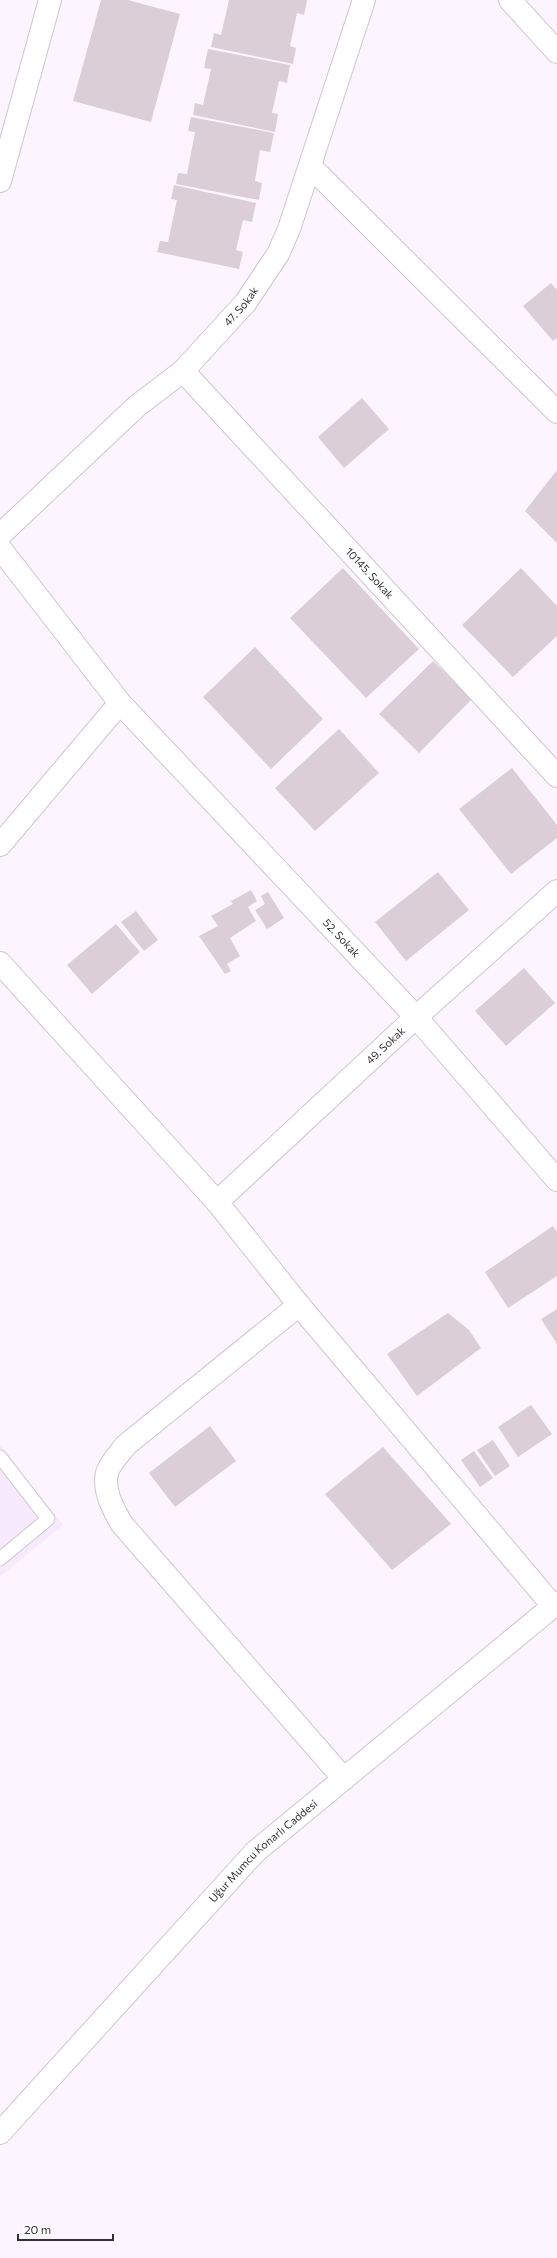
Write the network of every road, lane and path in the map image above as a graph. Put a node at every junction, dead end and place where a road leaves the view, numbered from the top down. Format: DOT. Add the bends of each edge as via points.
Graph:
graph roads {
  1 [pos="50,0"];
  2 [pos="364,0"];
  3 [pos="510,0"];
  4 [pos="557,52"];
  5 [pos="310,166"];
  6 [pos="0,181"];
  7 [pos="183,371"];
  8 [pos="557,412"];
  9 [pos="0,535"];
  10 [pos="0,548"];
  11 [pos="120,702"];
  12 [pos="557,776"];
  13 [pos="0,845"];
  14 [pos="557,891"];
  15 [pos="0,962"];
  16 [pos="416,1017"];
  17 [pos="557,1180"];
  18 [pos="217,1202"];
  19 [pos="299,1305"];
  20 [pos="0,1457"];
  21 [pos="0,1559"];
  22 [pos="555,1604"];
  23 [pos="344,1779"];
  24 [pos="0,2133"];
  1 -- 6 [label="street"];
  2 -- 5 [label="street, 47. Sokak"];
  3 -- 4 [label="street"];
  5 -- 7 [label="street, 47. Sokak" via="278,254 246,302"];
  5 -- 8 [label="street"];
  7 -- 9 [label="street, 47. Sokak" via="137,406"];
  7 -- 12 [label="street, 10145. Sokak"];
  10 -- 11 [label="street, 52. Sokak"];
  11 -- 13 [label="street"];
  11 -- 16 [label="street, 52. Sokak"];
  14 -- 16 [label="street, 49. Sokak"];
  15 -- 18 [label="street"];
  16 -- 17 [label="street, 52. Sokak"];
  16 -- 18 [label="street, 49. Sokak"];
  18 -- 19 [label="street"];
  19 -- 22 [label="street"];
  19 -- 23 [label="street" via="126,1445 107,1472 107,1488 111,1506 122,1523"];
  20 -- 21 [label="lane" via="48,1519"];
  22 -- 23 [label="street, Uğur Mumcu Konarlı Caddesi"];
  23 -- 24 [label="street, Uğur Mumcu Konarlı Caddesi" via="255,1852"];
}
